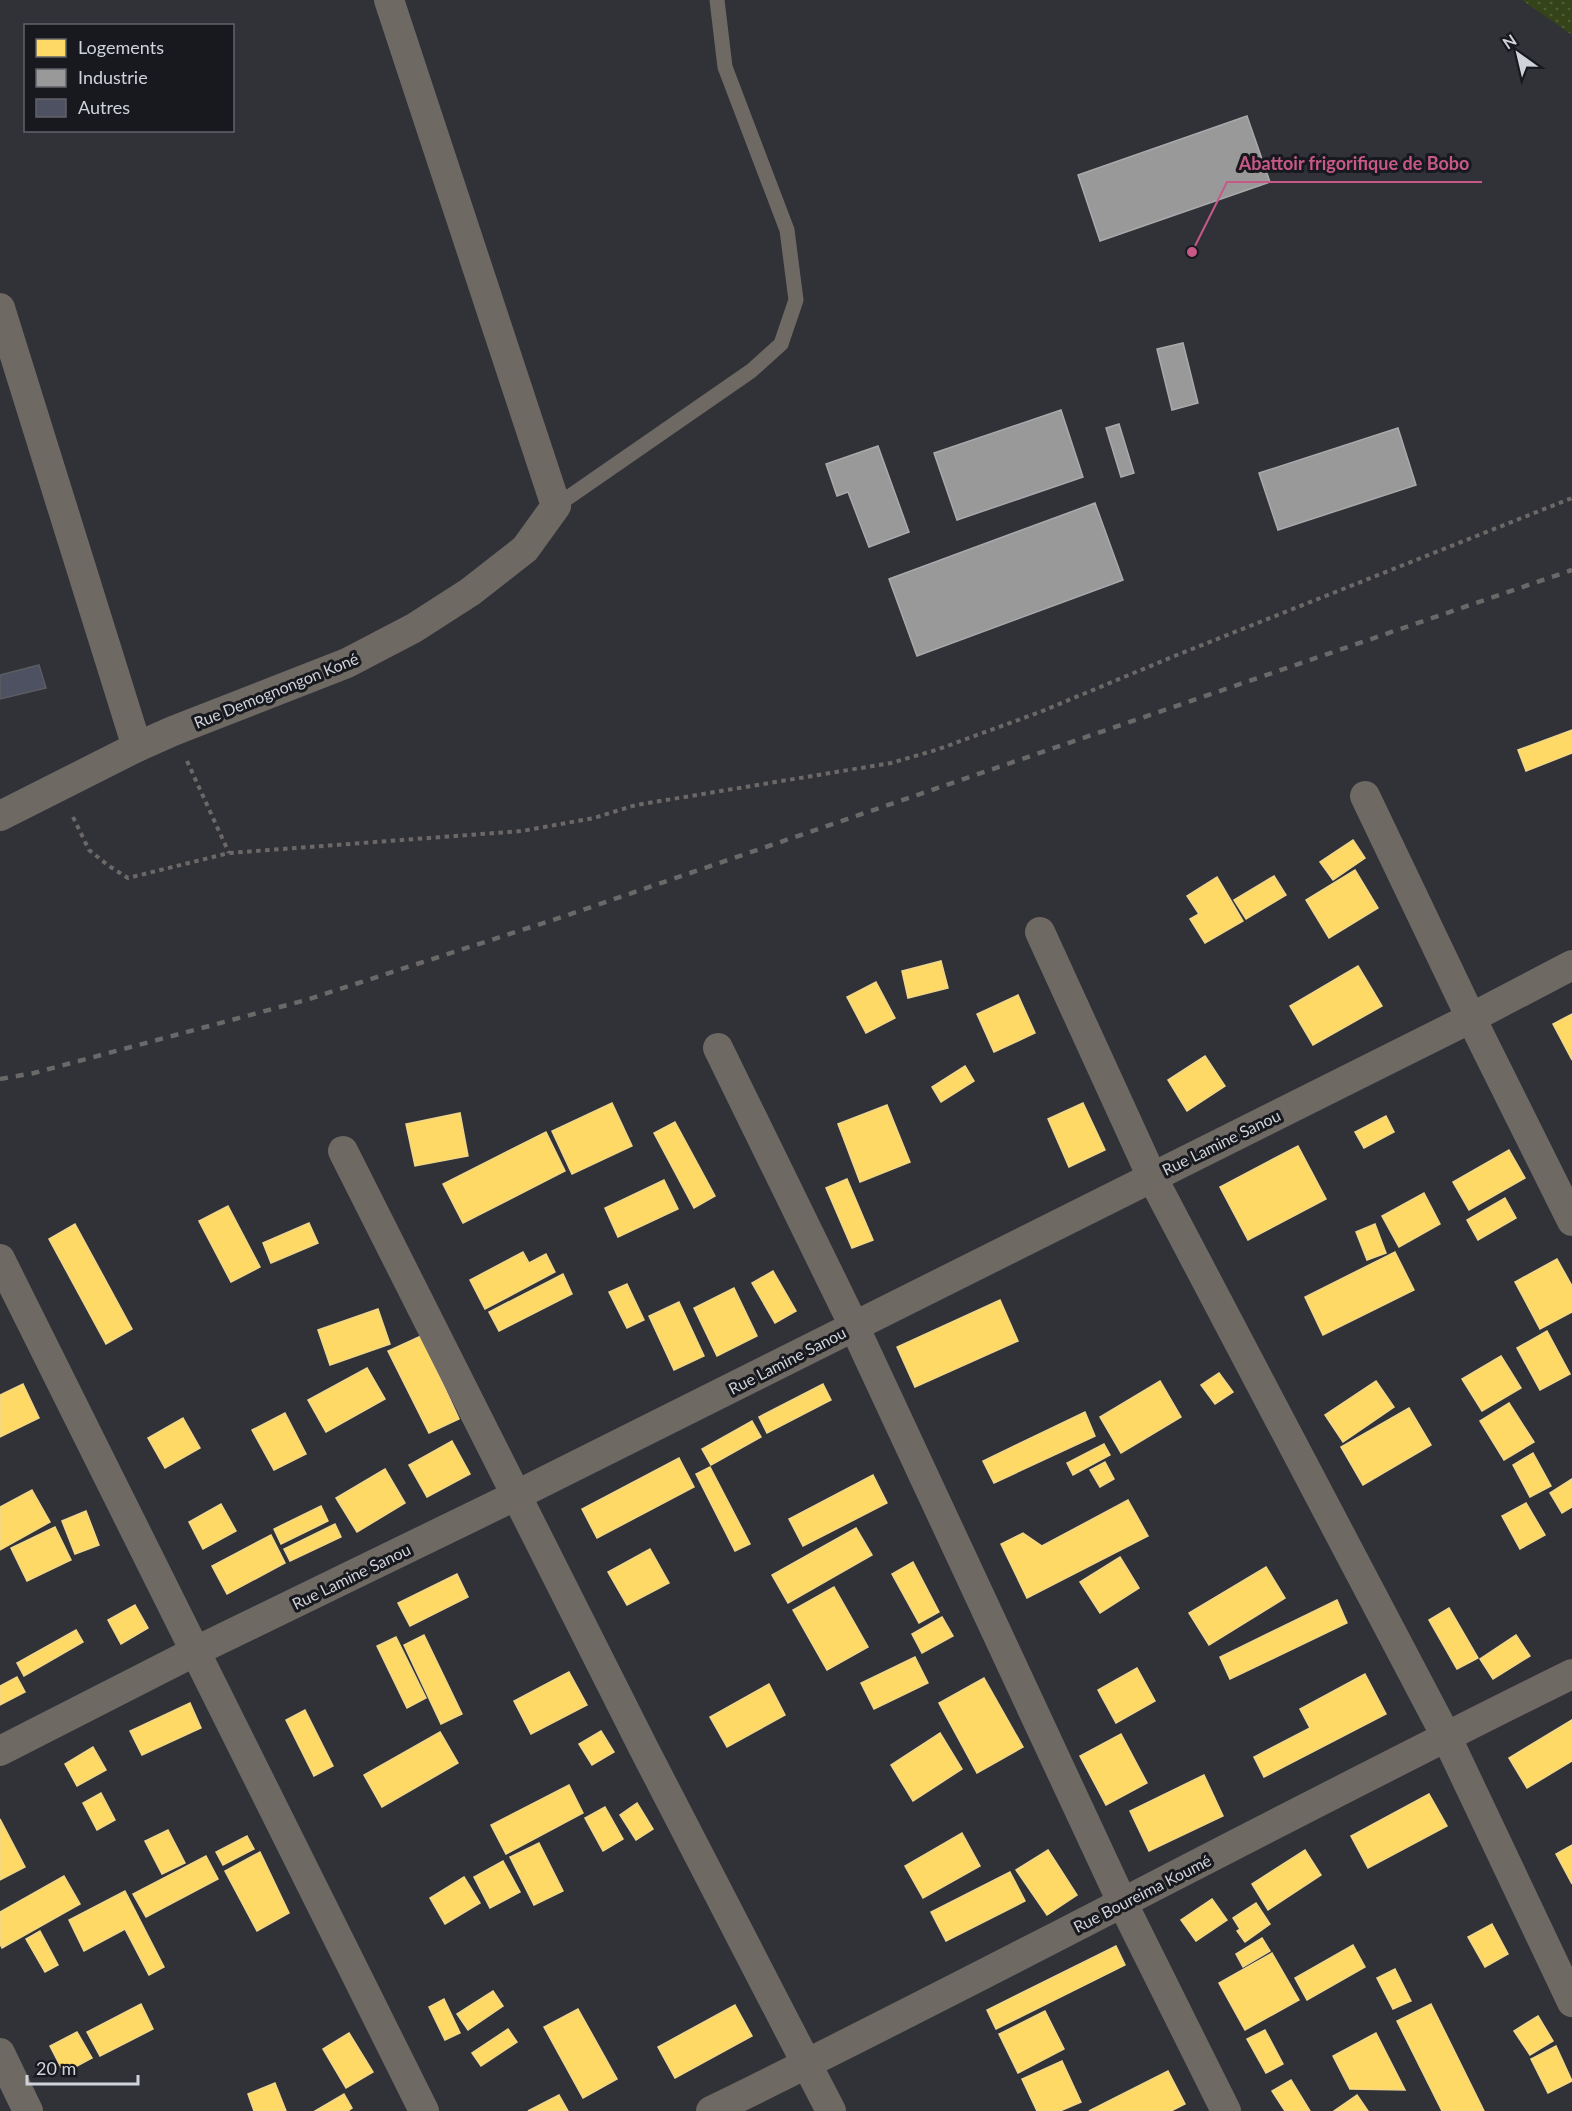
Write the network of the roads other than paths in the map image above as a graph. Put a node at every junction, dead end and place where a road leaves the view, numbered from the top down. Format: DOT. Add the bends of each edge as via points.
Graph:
graph roads {
  1 [pos="389,0"];
  2 [pos="717,0"];
  3 [pos="0,308"];
  4 [pos="556,507"];
  5 [pos="137,747"];
  6 [pos="1365,796"];
  7 [pos="0,816"];
  8 [pos="1040,932"];
  9 [pos="1572,965"];
  10 [pos="1471,1018"];
  11 [pos="718,1048"];
  12 [pos="343,1150"];
  13 [pos="1152,1177"];
  14 [pos="1572,1221"];
  15 [pos="0,1259"];
  16 [pos="854,1326"];
  17 [pos="517,1495"];
  18 [pos="196,1651"];
  19 [pos="1572,1674"];
  20 [pos="1446,1736"];
  21 [pos="0,1751"];
  22 [pos="1123,1904"];
  23 [pos="1572,2002"];
  24 [pos="0,2053"];
  25 [pos="808,2064"];
  26 [pos="28,2111"];
  27 [pos="424,2111"];
  28 [pos="711,2111"];
  29 [pos="831,2111"];
  30 [pos="1226,2111"];
  1 -- 4 [label="street"];
  2 -- 4 [label="lane" via="725,67 788,230 796,300 781,344 752,371"];
  3 -- 5 [label="street"];
  4 -- 5 [label="street, Rue Demognongon Koné" via="525,549 470,592 414,628 347,663"];
  5 -- 7 [label="street, Rue Demognongon Koné"];
  6 -- 10 [label="street"];
  8 -- 13 [label="street"];
  9 -- 10 [label="street, Rue Lamine Sanou"];
  10 -- 13 [label="street, Rue Lamine Sanou"];
  10 -- 14 [label="street"];
  11 -- 16 [label="street"];
  12 -- 17 [label="street"];
  13 -- 16 [label="street, Rue Lamine Sanou"];
  13 -- 20 [label="street"];
  15 -- 18 [label="street"];
  16 -- 17 [label="street, Rue Lamine Sanou"];
  16 -- 22 [label="street"];
  17 -- 18 [label="street, Rue Lamine Sanou"];
  17 -- 25 [label="street"];
  18 -- 21 [label="street, Rue Lamine Sanou"];
  18 -- 27 [label="street"];
  19 -- 20 [label="street, Rue Boureima Koumé"];
  20 -- 22 [label="street, Rue Boureima Koumé"];
  20 -- 23 [label="street"];
  22 -- 25 [label="street, Rue Boureima Koumé"];
  22 -- 30 [label="street"];
  24 -- 26 [label="street"];
  25 -- 28 [label="street, Rue Boureima Koumé"];
  25 -- 29 [label="street"];
}
